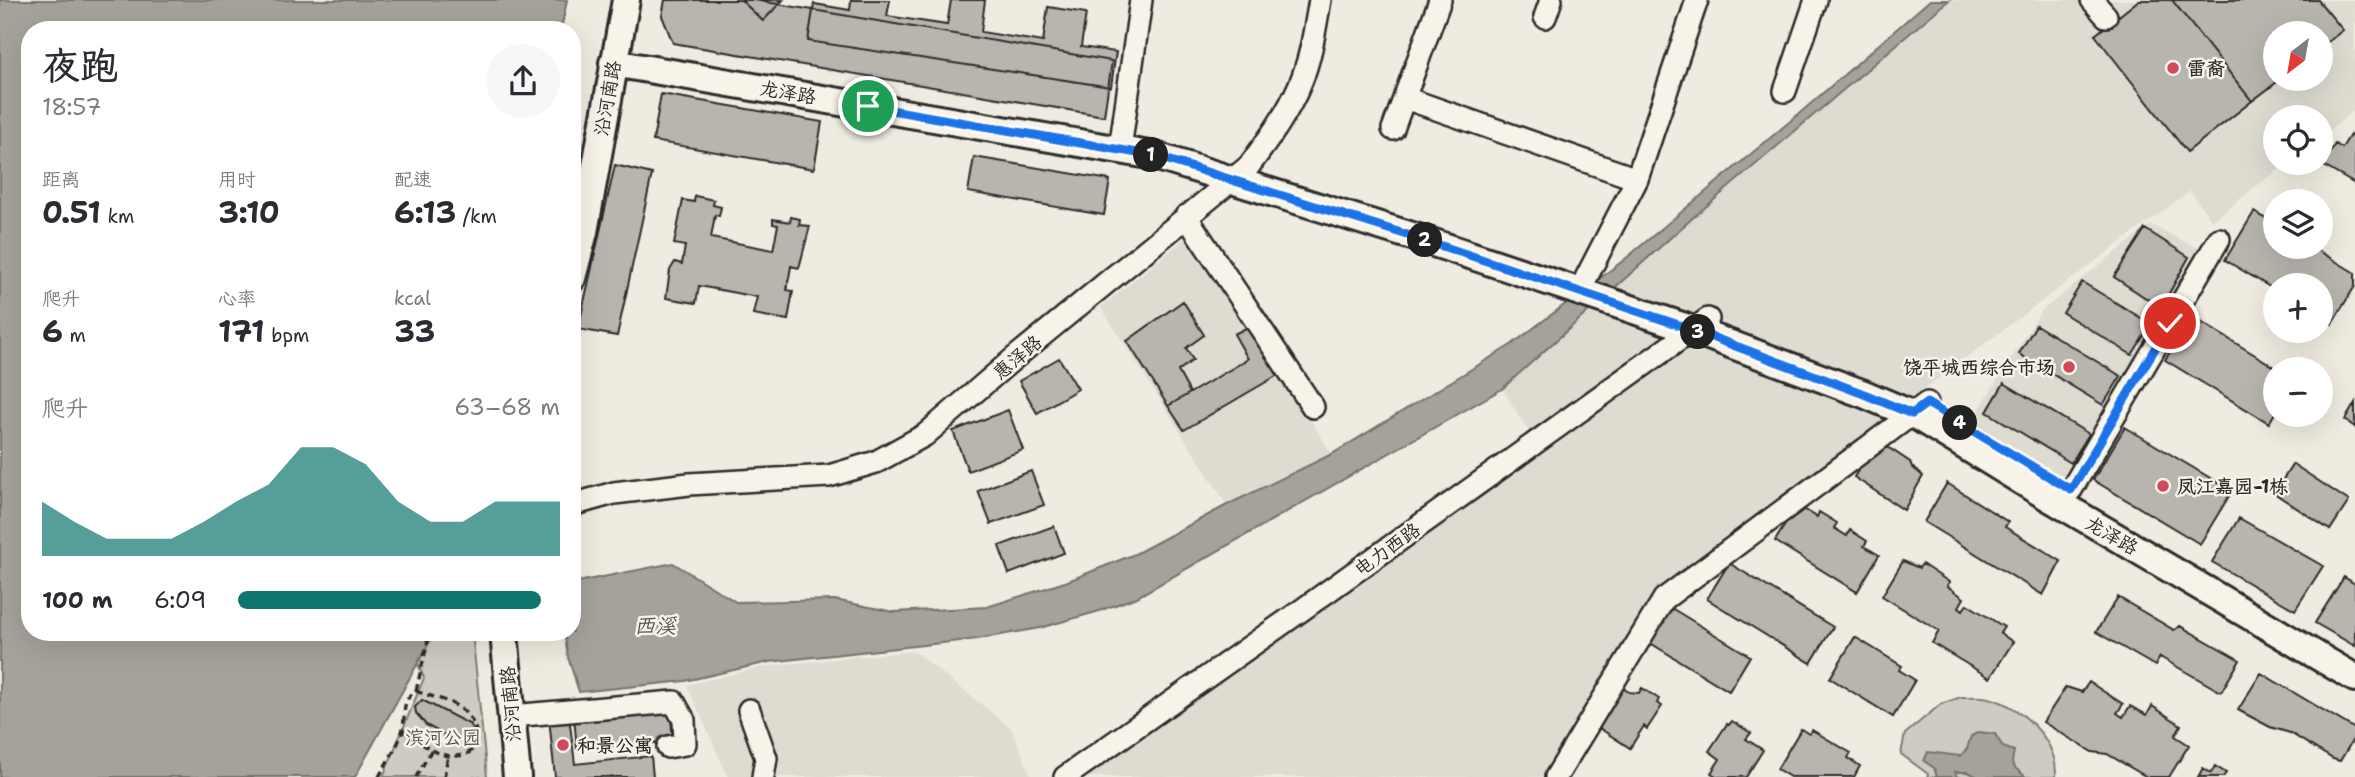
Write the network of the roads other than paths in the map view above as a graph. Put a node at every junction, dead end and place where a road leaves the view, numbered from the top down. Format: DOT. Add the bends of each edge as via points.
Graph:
graph roads {
  1 [pos="626,0"];
  2 [pos="1141,0"];
  3 [pos="1320,0"];
  4 [pos="1440,0"];
  5 [pos="1697,0"];
  6 [pos="1816,0"];
  7 [pos="615,56"];
  8 [pos="1785,91"];
  9 [pos="1405,98"];
  10 [pos="1393,129"];
  11 [pos="1121,143"];
  12 [pos="1241,173"];
  13 [pos="1637,179"];
  14 [pos="1186,216"];
  15 [pos="2219,239"];
  16 [pos="581,244"];
  17 [pos="1586,278"];
  18 [pos="1700,324"];
  19 [pos="1313,407"];
  20 [pos="1920,409"];
  21 [pos="2071,490"];
  22 [pos="581,502"];
  23 [pos="505,641"];
  24 [pos="2355,656"];
  25 [pos="2355,678"];
  26 [pos="749,710"];
  27 [pos="511,716"];
  28 [pos="668,747"];
  29 [pos="517,777"];
  30 [pos="763,777"];
  31 [pos="1065,777"];
  32 [pos="1556,777"];
  1 -- 7 [label="main road, 沿河南路"];
  2 -- 11 [label="street"];
  3 -- 12 [label="street, 惠泽路" via="1301,83 1279,126"];
  4 -- 9 [label="street"];
  5 -- 13 [label="street"];
  6 -- 8 [label="street"];
  7 -- 11 [label="main road, 龙泽路"];
  7 -- 16 [label="main road, 沿河南路"];
  9 -- 10 [label="street"];
  9 -- 13 [label="street"];
  11 -- 12 [label="main road, 龙泽路" via="1174,146"];
  12 -- 14 [label="street, 惠泽路"];
  12 -- 17 [label="main road, 龙泽路"];
  12 -- 18 [label="main road, 龙泽路" via="1427,241"];
  13 -- 17 [label="street"];
  14 -- 19 [label="street"];
  14 -- 22 [label="street, 惠泽路" via="925,435 876,462 829,476 689,484 614,493"];
  15 -- 21 [label="street"];
  17 -- 18 [label="main road, 龙泽路"];
  18 -- 20 [label="main road, 龙泽路" via="1896,388"];
  18 -- 31 [label="street, 电力西路"];
  20 -- 21 [label="main road, 龙泽路"];
  20 -- 25 [label="main road, 龙泽路" via="2045,495"];
  20 -- 32 [label="street" via="1664,599"];
  21 -- 24 [label="main road, 龙泽路"];
  23 -- 27 [label="main road, 沿河南路"];
  26 -- 30 [label="street" via="766,758"];
  27 -- 28 [label="street" via="674,702 684,720 685,744"];
  27 -- 29 [label="main road, 沿河南路"];
}
